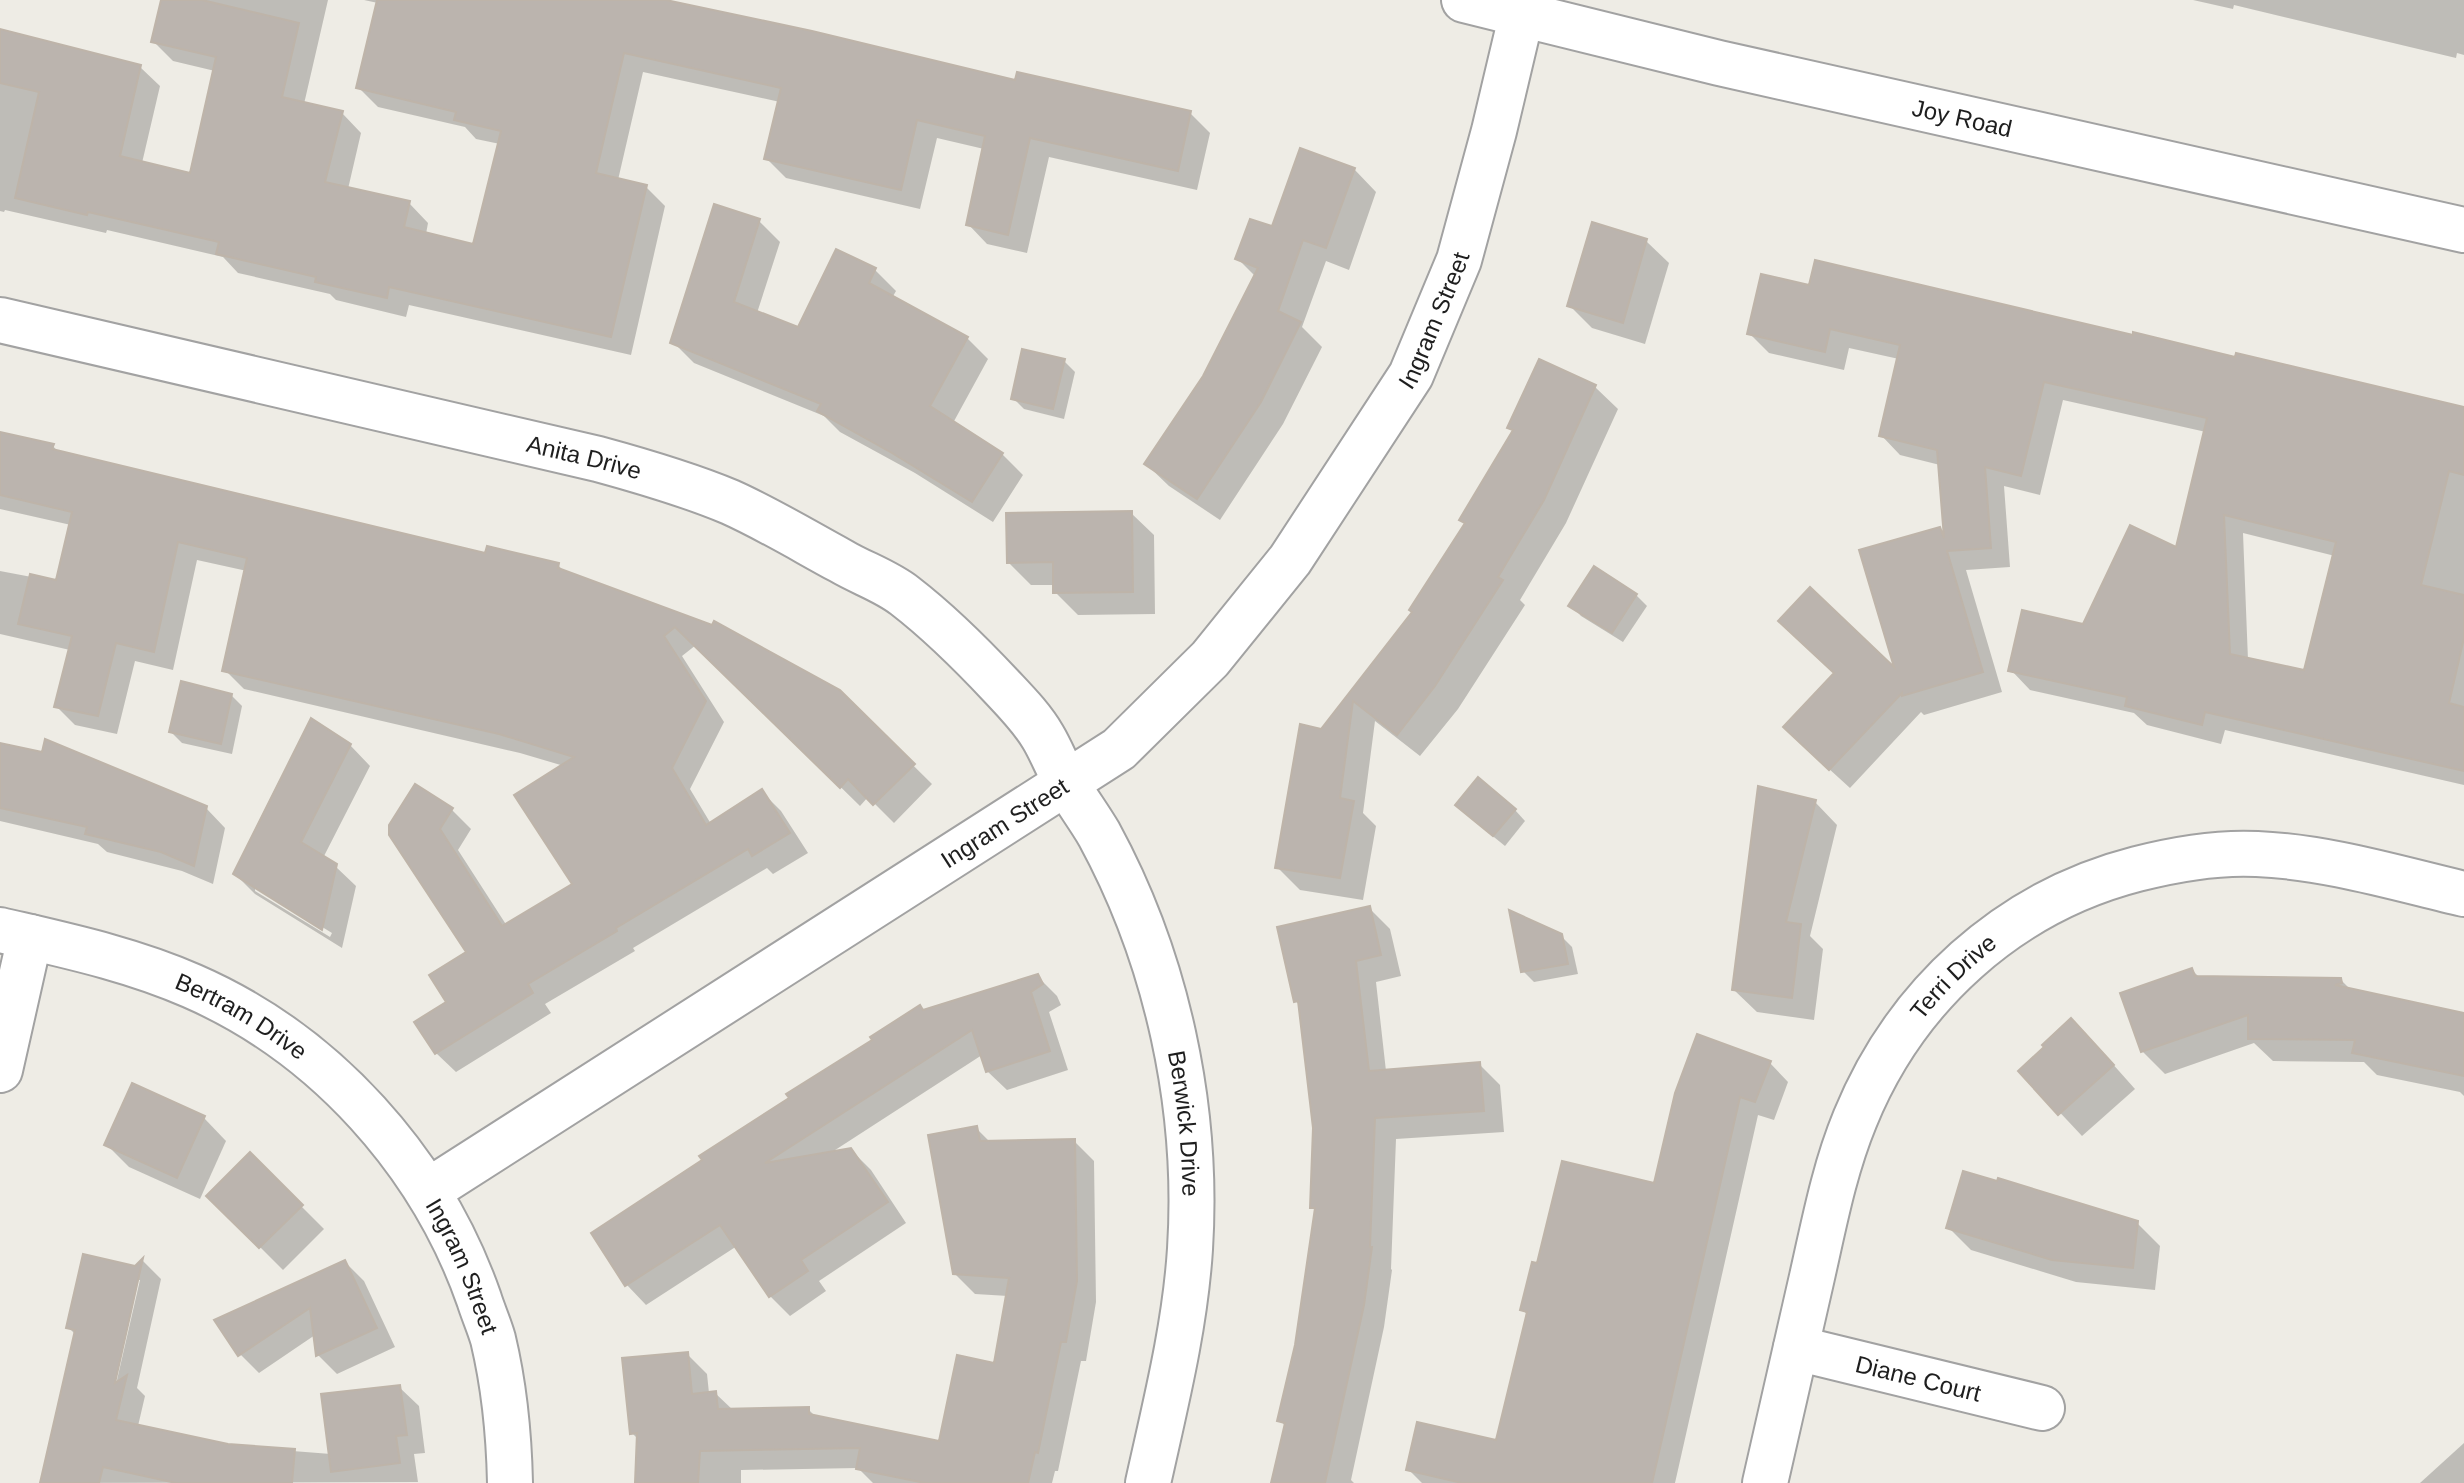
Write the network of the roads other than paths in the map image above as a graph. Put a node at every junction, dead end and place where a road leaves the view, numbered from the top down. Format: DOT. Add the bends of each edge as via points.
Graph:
graph roads {
  1 [pos="1464,0"];
  2 [pos="1522,13"];
  3 [pos="2464,230"];
  4 [pos="0,320"];
  5 [pos="1066,782"];
  6 [pos="2464,894"];
  7 [pos="15,934"];
  8 [pos="0,1070"];
  9 [pos="428,1191"];
  10 [pos="1796,1348"];
  11 [pos="2042,1408"];
  12 [pos="510,1483"];
  13 [pos="1148,1483"];
  14 [pos="1765,1483"];
  1 -- 2 [label="street, Joy Road"];
  2 -- 3 [label="street, Joy Road" via="1719,63"];
  2 -- 5 [label="street, Ingram Street" via="1459,260 1411,375 1290,560 1210,659 1119,749"];
  4 -- 5 [label="street, Anita Drive" via="598,459 730,502 902,593 963,646 1031,719"];
  5 -- 9 [label="street, Ingram Street"];
  5 -- 13 [label="street, Berwick Drive" via="1098,833 1147,944 1166,1003 1188,1124 1190,1248 1184,1310"];
  6 -- 10 [label="street, Terri Drive" via="2300,857 2208,855 2111,876 2020,918 1950,973 1902,1030 1876,1074 1833,1184"];
  7 -- 8 [label="street"];
  7 -- 9 [label="street, Bertram Drive" via="146,967 255,1019 350,1094"];
  9 -- 12 [label="street, Ingram Street" via="467,1264 492,1338"];
  10 -- 11 [label="street, Diane Court"];
  10 -- 14 [label="street, Terri Drive"];
}
